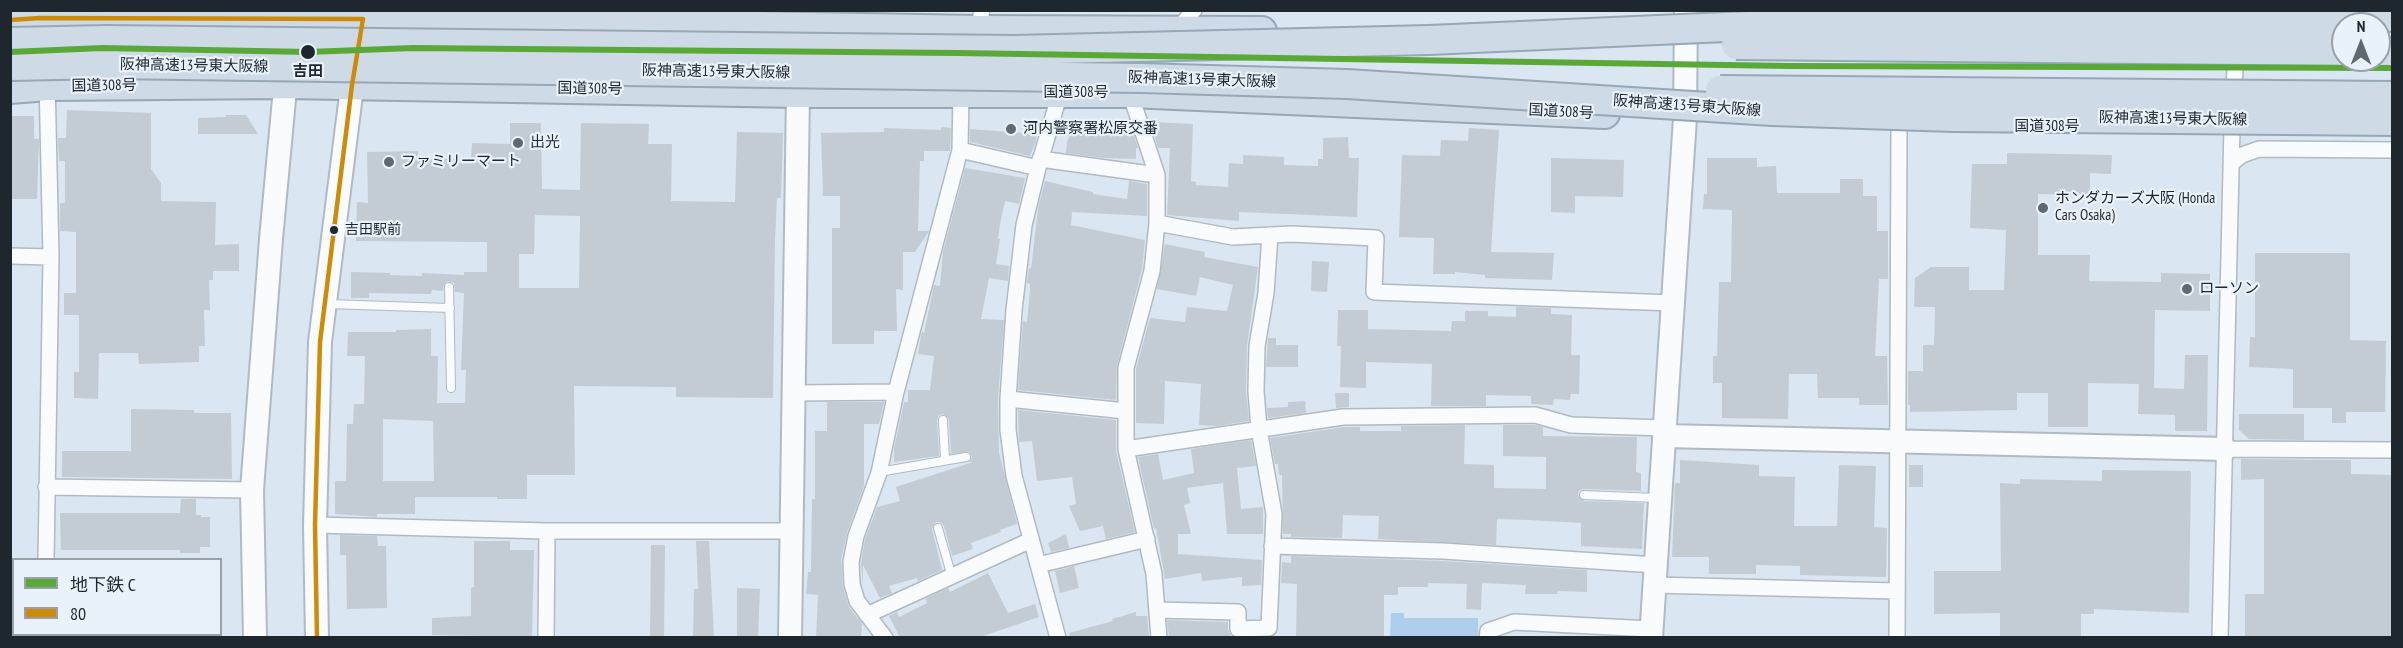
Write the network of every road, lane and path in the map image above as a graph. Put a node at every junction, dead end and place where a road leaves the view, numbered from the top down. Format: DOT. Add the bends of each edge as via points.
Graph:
graph roads {
  1 [pos="2241,12"];
  2 [pos="294,14"];
  3 [pos="364,15"];
  4 [pos="1686,16"];
  5 [pos="629,17"];
  6 [pos="2392,17"];
  7 [pos="40,18"];
  8 [pos="10,20"];
  9 [pos="980,20"];
  10 [pos="1086,20"];
  11 [pos="1186,20"];
  12 [pos="2331,25"];
  13 [pos="1429,40"];
  14 [pos="10,42"];
  15 [pos="2331,51"];
  16 [pos="10,66"];
  17 [pos="285,84"];
  18 [pos="1347,84"];
  19 [pos="352,85"];
  20 [pos="48,86"];
  21 [pos="10,89"];
  22 [pos="798,93"];
  23 [pos="961,93"];
  24 [pos="1060,93"];
  25 [pos="1130,93"];
  26 [pos="2392,96"];
  27 [pos="1685,118"];
  28 [pos="2392,121"];
  29 [pos="1899,126"];
  30 [pos="2232,127"];
  31 [pos="2392,128"];
  32 [pos="2289,138"];
  33 [pos="960,150"];
  34 [pos="2392,150"];
  35 [pos="2232,163"];
  36 [pos="1039,164"];
  37 [pos="1157,175"];
  38 [pos="1157,223"];
  39 [pos="1270,235"];
  40 [pos="10,256"];
  41 [pos="51,257"];
  42 [pos="449,287"];
  43 [pos="1673,303"];
  44 [pos="325,304"];
  45 [pos="450,308"];
  46 [pos="451,388"];
  47 [pos="896,392"];
  48 [pos="794,393"];
  49 [pos="1008,399"];
  50 [pos="1126,411"];
  51 [pos="944,420"];
  52 [pos="1259,429"];
  53 [pos="1665,432"];
  54 [pos="1897,441"];
  55 [pos="1126,449"];
  56 [pos="2225,449"];
  57 [pos="2392,450"];
  58 [pos="966,456"];
  59 [pos="945,460"];
  60 [pos="879,472"];
  61 [pos="46,487"];
  62 [pos="252,490"];
  63 [pos="1584,495"];
  64 [pos="1660,498"];
  65 [pos="315,525"];
  66 [pos="938,528"];
  67 [pos="547,531"];
  68 [pos="791,531"];
  69 [pos="1147,538"];
  70 [pos="1031,540"];
  71 [pos="1272,546"];
  72 [pos="46,558"];
  73 [pos="1038,565"];
  74 [pos="1655,575"];
  75 [pos="952,577"];
  76 [pos="1897,591"];
  77 [pos="1157,610"];
  78 [pos="867,615"];
  79 [pos="1238,633"];
  80 [pos="1651,633"];
  81 [pos="255,638"];
  82 [pos="317,638"];
  83 [pos="546,638"];
  84 [pos="790,638"];
  85 [pos="885,638"];
  86 [pos="1058,638"];
  87 [pos="1159,638"];
  88 [pos="1487,638"];
  89 [pos="1897,638"];
  90 [pos="2220,638"];
  1 -- 4 [label="highway"];
  1 -- 6 [label="highway"];
  1 -- 30 [label="street"];
  2 -- 3 [label="highway"];
  2 -- 7 [label="highway"];
  2 -- 17 [label="street"];
  3 -- 5 [label="highway"];
  3 -- 19 [label="street"];
  4 -- 11 [label="highway" via="1452,32"];
  4 -- 27 [label="street"];
  5 -- 9 [label="highway"];
  7 -- 8 [label="highway"];
  7 -- 20 [label="street"];
  9 -- 10 [label="highway"];
  10 -- 11 [label="highway"];
  10 -- 24 [label="street"];
  12 -- 13 [label="highway, 阪神高速13号東大阪線, bridge" via="1772,26"];
  13 -- 14 [label="highway, 阪神高速13号東大阪線, bridge" via="1014,50"];
  13 -- 15 [label="highway, bridge"];
  16 -- 18 [label="highway, 阪神高速13号東大阪線, bridge" via="108,64"];
  17 -- 19 [label="highway, 国道308号"];
  17 -- 20 [label="highway, 国道308号"];
  17 -- 62 [label="street"];
  18 -- 26 [label="highway, bridge"];
  18 -- 28 [label="highway, 阪神高速13号東大阪線, bridge" via="1783,112"];
  19 -- 22 [label="highway, 国道308号"];
  19 -- 44 [label="street"];
  20 -- 21 [label="highway, 国道308号"];
  20 -- 41 [label="street"];
  22 -- 23 [label="highway, 国道308号"];
  22 -- 48 [label="street"];
  23 -- 24 [label="highway, 国道308号"];
  23 -- 33 [label="street"];
  24 -- 25 [label="highway, 国道308号"];
  24 -- 36 [label="street"];
  25 -- 27 [label="highway, 国道308号"];
  25 -- 37 [label="street"];
  27 -- 29 [label="highway, 国道308号"];
  27 -- 43 [label="street"];
  29 -- 30 [label="highway, 国道308号"];
  29 -- 54 [label="street"];
  30 -- 32 [label="highway, 国道308号"];
  30 -- 35 [label="street"];
  31 -- 32 [label="highway, 国道308号"];
  32 -- 34 [label="street"];
  32 -- 35 [label="street"];
  33 -- 36 [label="street"];
  33 -- 47 [label="street"];
  35 -- 56 [label="street"];
  36 -- 37 [label="street"];
  36 -- 49 [label="street" via="1023,236"];
  37 -- 38 [label="street"];
  38 -- 39 [label="street" via="1233,237"];
  38 -- 50 [label="street" via="1152,271 1126,369"];
  39 -- 43 [label="street" via="1376,238 1374,292"];
  39 -- 52 [label="street" via="1257,346"];
  40 -- 41 [label="street"];
  41 -- 61 [label="street"];
  42 -- 45 [label="lane"];
  43 -- 53 [label="street"];
  44 -- 45 [label="lane"];
  44 -- 65 [label="street" via="320,342"];
  45 -- 46 [label="lane"];
  47 -- 48 [label="street"];
  47 -- 60 [label="street"];
  48 -- 68 [label="street"];
  49 -- 50 [label="street"];
  49 -- 70 [label="street" via="1014,476"];
  50 -- 55 [label="street"];
  51 -- 59 [label="lane"];
  52 -- 53 [label="street" via="1343,417 1535,415 1571,425"];
  52 -- 55 [label="street"];
  52 -- 71 [label="street" via="1274,514"];
  53 -- 54 [label="street"];
  53 -- 64 [label="street"];
  54 -- 56 [label="street"];
  54 -- 76 [label="street"];
  55 -- 69 [label="street"];
  56 -- 57 [label="street"];
  56 -- 90 [label="street"];
  58 -- 59 [label="lane"];
  59 -- 60 [label="lane"];
  60 -- 78 [label="street" via="850,562 855,592"];
  61 -- 62 [label="street"];
  61 -- 72 [label="street"];
  62 -- 81 [label="street"];
  63 -- 64 [label="lane"];
  64 -- 74 [label="street"];
  65 -- 67 [label="street"];
  65 -- 82 [label="street"];
  66 -- 75 [label="lane"];
  67 -- 68 [label="street"];
  67 -- 83 [label="street"];
  68 -- 84 [label="street"];
  69 -- 73 [label="street"];
  69 -- 77 [label="street"];
  70 -- 73 [label="street"];
  70 -- 75 [label="street"];
  71 -- 74 [label="street" via="1443,551"];
  71 -- 79 [label="street" via="1269,628"];
  73 -- 86 [label="street"];
  74 -- 76 [label="street"];
  74 -- 80 [label="street"];
  75 -- 78 [label="street"];
  76 -- 89 [label="street"];
  77 -- 79 [label="street" via="1238,612"];
  77 -- 87 [label="street"];
  78 -- 85 [label="street"];
  80 -- 88 [label="street" via="1514,622 1488,631"];
}
